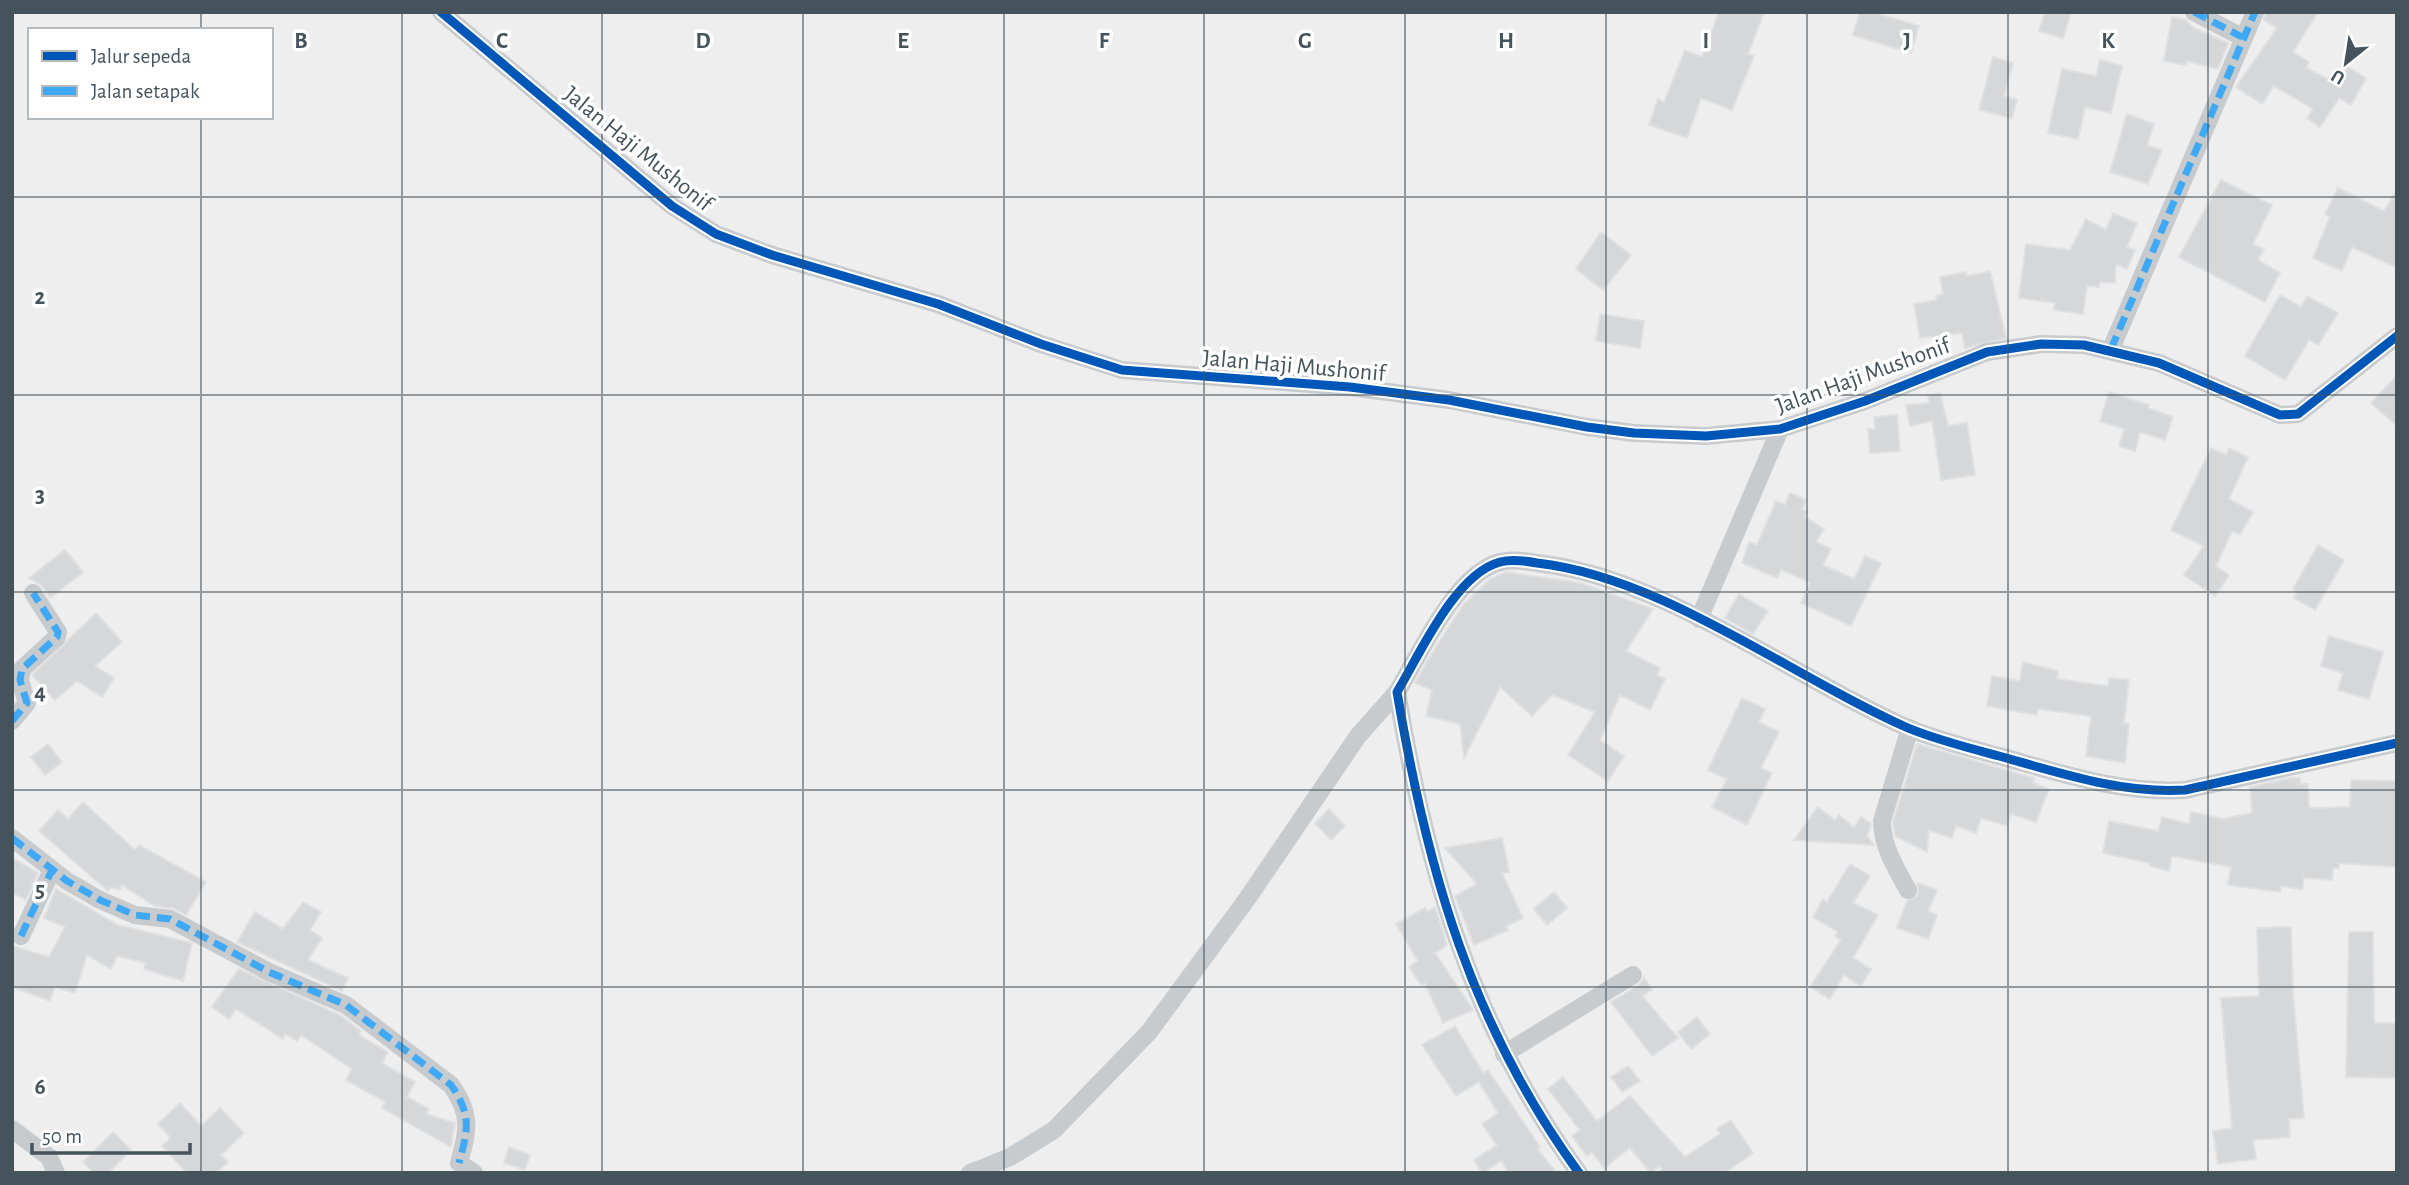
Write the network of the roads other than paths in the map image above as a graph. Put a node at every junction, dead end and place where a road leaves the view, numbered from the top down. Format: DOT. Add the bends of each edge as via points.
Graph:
graph roads {
  1 [pos="441,12"];
  2 [pos="2194,12"];
  3 [pos="2255,12"];
  4 [pos="2242,37"];
  5 [pos="2397,335"];
  6 [pos="2111,349"];
  7 [pos="1780,429"];
  8 [pos="33,593"];
  9 [pos="1699,619"];
  10 [pos="1397,692"];
  11 [pos="12,721"];
  12 [pos="1910,729"];
  13 [pos="2397,743"];
  14 [pos="12,838"];
  15 [pos="52,870"];
  16 [pos="1908,890"];
  17 [pos="21,936"];
  18 [pos="1633,975"];
  19 [pos="1504,1054"];
  20 [pos="12,1129"];
  21 [pos="56,1173"];
  22 [pos="474,1173"];
  23 [pos="970,1173"];
  24 [pos="1579,1173"];
  1 -- 7 [label="street, Jalan Haji Mushonif" via="672,206 716,234 938,304 1103,365 1208,378 1350,387 1634,433 1706,436"];
  2 -- 4 [label="street"];
  3 -- 4 [label="street"];
  4 -- 6 [label="street"];
  5 -- 6 [label="street, Jalan Haji Mushonif" via="2298,414 2280,415 2181,371"];
  6 -- 7 [label="street, Jalan Haji Mushonif" via="2041,344 1987,352"];
  7 -- 9 [label="street"];
  8 -- 11 [label="street" via="58,632 22,669 19,680 27,703"];
  9 -- 10 [label="street" via="1630,587 1553,564 1501,562 1465,585"];
  9 -- 12 [label="street"];
  10 -- 19 [label="street" via="1422,829 1465,963"];
  10 -- 23 [label="street" via="1358,736 1149,1032 1054,1130 1010,1157"];
  12 -- 13 [label="street" via="2022,763 2152,792 2229,782"];
  12 -- 16 [label="street" via="1882,821 1890,857"];
  14 -- 15 [label="street"];
  15 -- 17 [label="street"];
  15 -- 22 [label="street" via="135,915 170,919 346,1006 376,1026 460,1097 467,1115 459,1163"];
  18 -- 19 [label="street"];
  19 -- 24 [label="street"];
  20 -- 21 [label="street" via="50,1157"];
}
